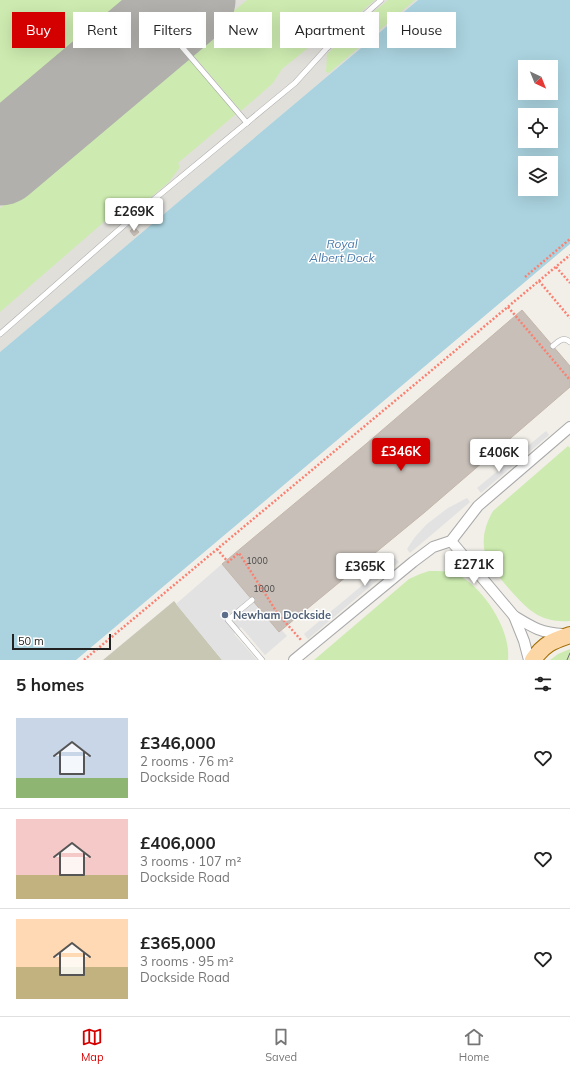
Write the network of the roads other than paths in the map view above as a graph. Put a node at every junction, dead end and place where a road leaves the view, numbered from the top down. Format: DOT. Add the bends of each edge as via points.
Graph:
graph roads {
  1 [pos="381,0"];
  2 [pos="183,48"];
  3 [pos="247,123"];
  4 [pos="0,334"];
  5 [pos="570,342"];
  6 [pos="553,346"];
  7 [pos="570,427"];
  8 [pos="451,541"];
  9 [pos="252,600"];
  10 [pos="514,616"];
  11 [pos="570,634"];
  12 [pos="262,660"];
  13 [pos="294,660"];
  14 [pos="529,660"];
  15 [pos="533,660"];
  1 -- 3 [label="lane" via="326,49 294,83"];
  2 -- 3 [label="lane"];
  3 -- 4 [label="lane" via="146,206"];
  5 -- 6 [label="lane" via="563,339"];
  7 -- 8 [label="street" via="478,506"];
  8 -- 10 [label="street"];
  8 -- 13 [label="street" via="433,547 412,562"];
  9 -- 12 [label="lane" via="228,620"];
  10 -- 11 [label="street" via="534,629 549,634"];
  10 -- 14 [label="street"];
  11 -- 15 [label="main road" via="552,641 540,650"];
}
